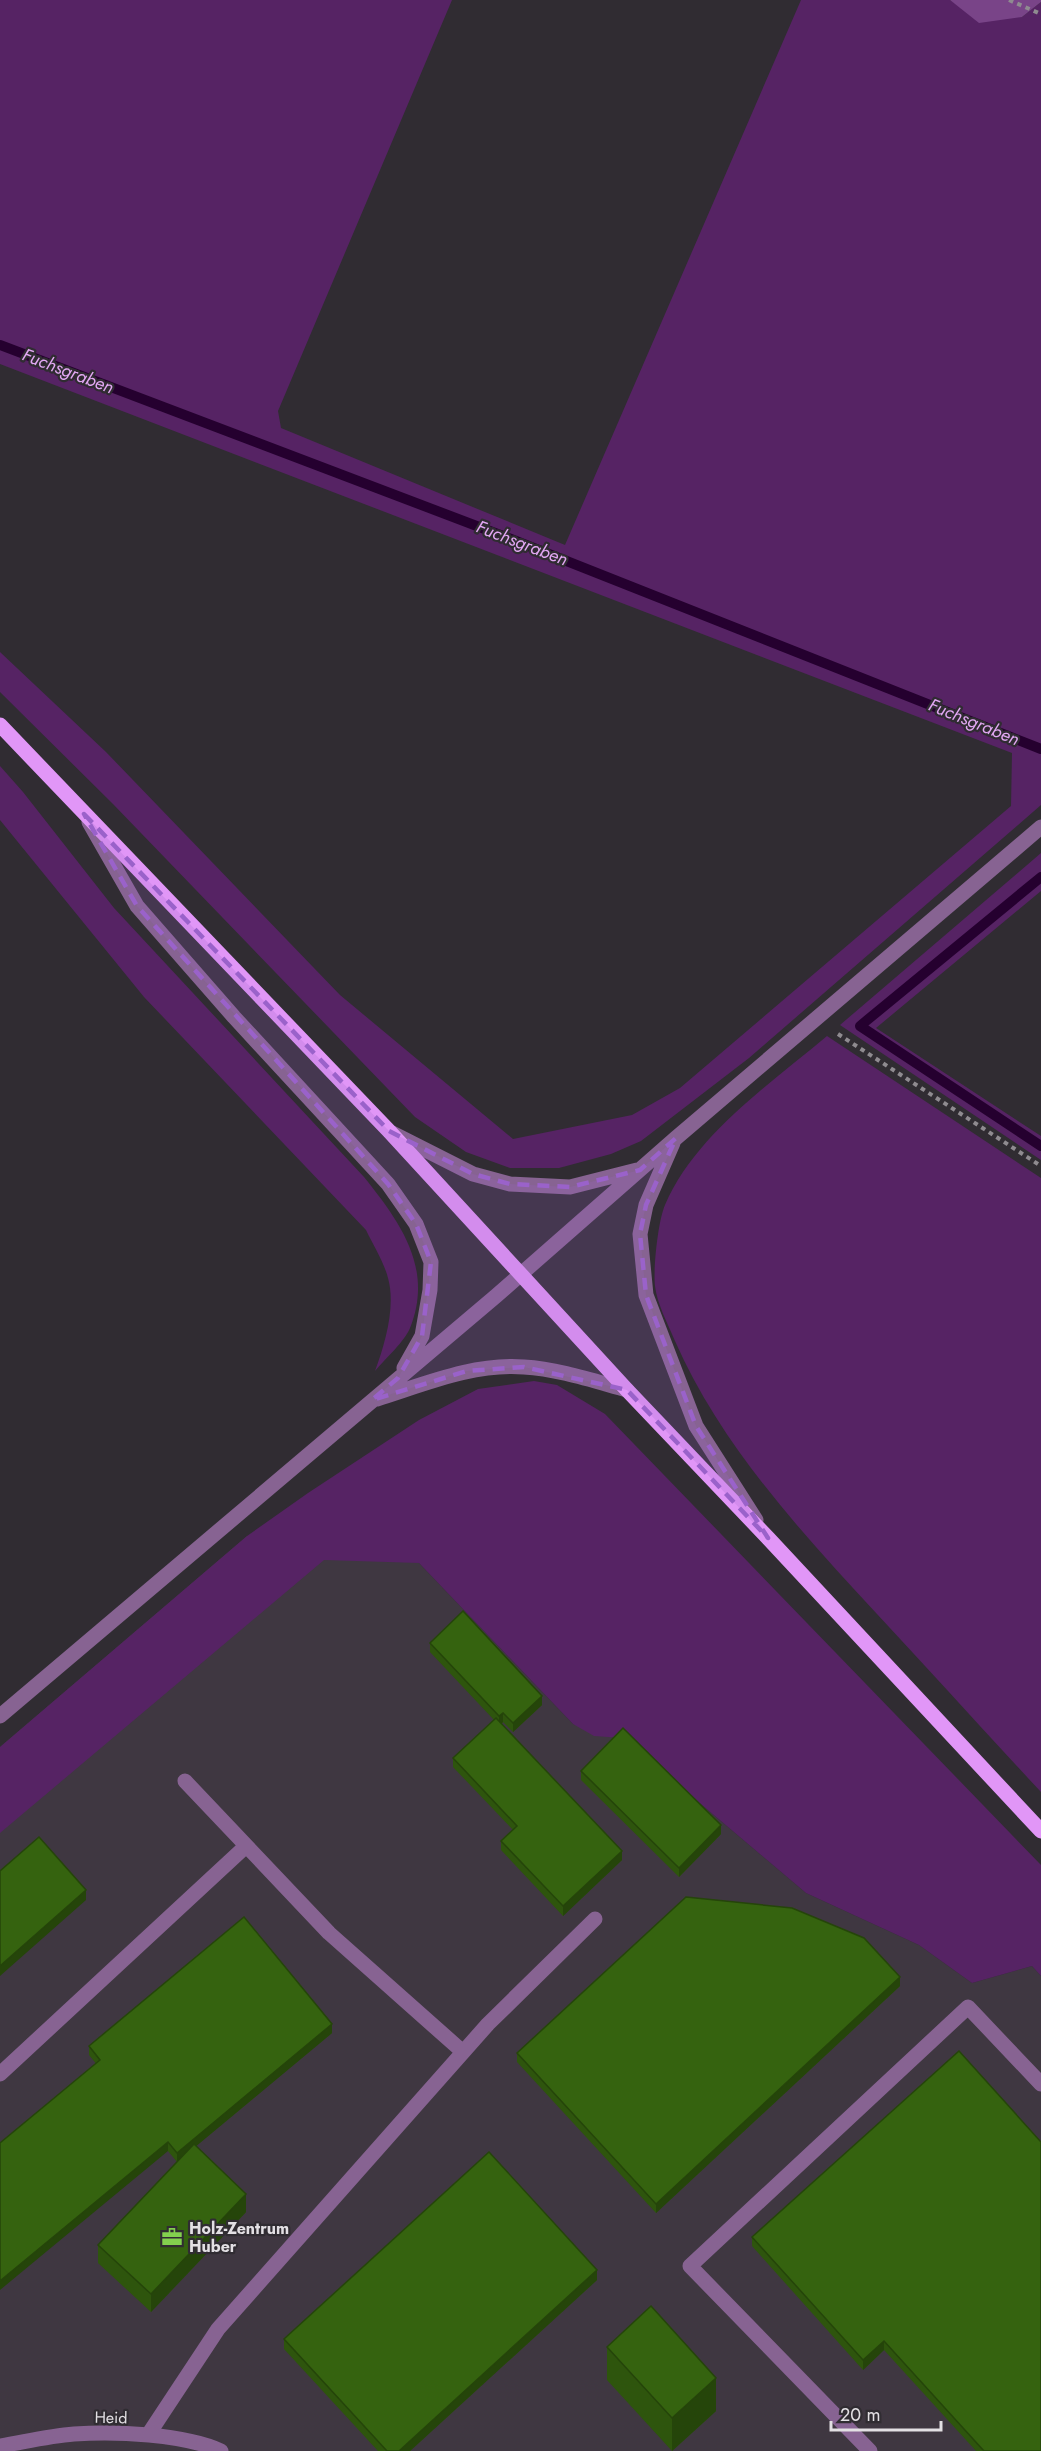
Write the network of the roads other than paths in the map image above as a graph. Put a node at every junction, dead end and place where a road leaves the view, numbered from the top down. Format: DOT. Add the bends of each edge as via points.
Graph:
graph roads {
  1 [pos="0,725"];
  2 [pos="84,814"];
  3 [pos="1041,827"];
  4 [pos="389,1131"];
  5 [pos="676,1138"];
  6 [pos="640,1170"];
  7 [pos="520,1275"];
  8 [pos="398,1378"];
  9 [pos="627,1390"];
  10 [pos="372,1400"];
  11 [pos="768,1538"];
  12 [pos="0,1716"];
  13 [pos="185,1781"];
  14 [pos="1041,1831"];
  15 [pos="245,1847"];
  16 [pos="595,1919"];
  17 [pos="463,2052"];
  18 [pos="0,2074"];
  19 [pos="1041,2084"];
  20 [pos="148,2435"];
  21 [pos="0,2446"];
  22 [pos="221,2451"];
  23 [pos="870,2451"];
  1 -- 2 [label="main road"];
  2 -- 4 [label="main road"];
  2 -- 8 [label="street" via="137,906 388,1184 416,1224 431,1262 430,1290 422,1336"];
  3 -- 5 [label="street"];
  4 -- 6 [label="street" via="473,1174 510,1184 570,1187"];
  4 -- 7 [label="main road"];
  5 -- 6 [label="street"];
  5 -- 11 [label="street" via="645,1204 640,1234 646,1295 696,1426"];
  6 -- 7 [label="street"];
  7 -- 8 [label="street"];
  7 -- 9 [label="main road"];
  8 -- 10 [label="street"];
  9 -- 10 [label="street" via="524,1367 467,1371"];
  9 -- 11 [label="main road"];
  10 -- 12 [label="street"];
  11 -- 14 [label="main road"];
  13 -- 15 [label="street"];
  15 -- 17 [label="street" via="329,1933"];
  15 -- 18 [label="street"];
  16 -- 17 [label="street"];
  17 -- 20 [label="street" via="218,2329"];
  19 -- 23 [label="street" via="968,2007 690,2266"];
  20 -- 21 [label="street, Heid" via="73,2434"];
  20 -- 22 [label="street, Heid"];
}
